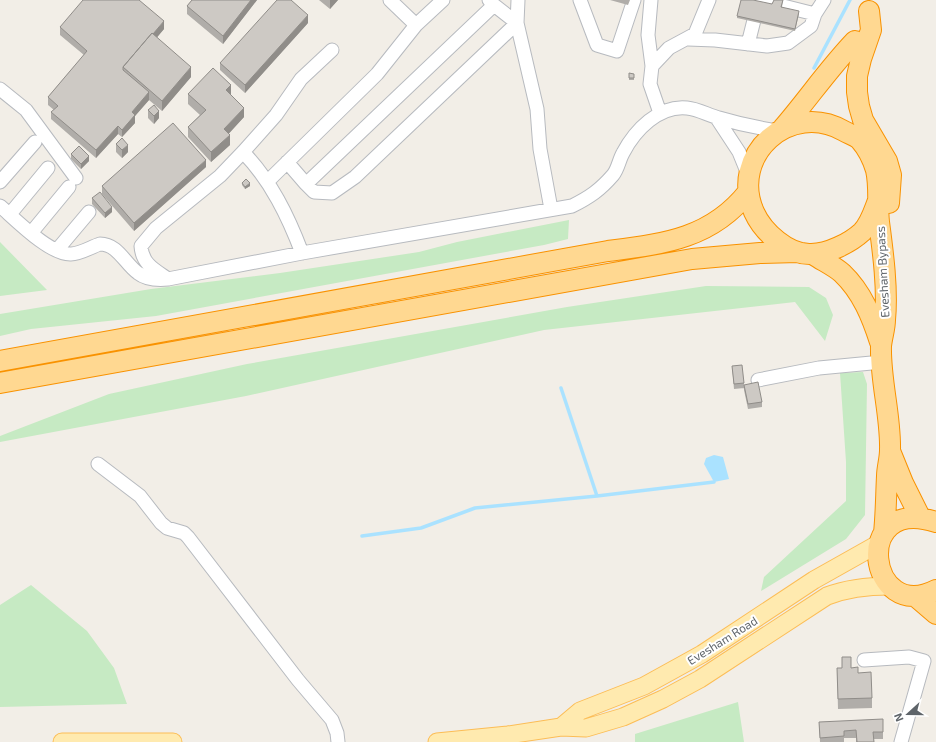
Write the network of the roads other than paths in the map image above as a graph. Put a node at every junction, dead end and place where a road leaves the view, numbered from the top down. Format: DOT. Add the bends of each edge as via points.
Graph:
graph roads {
  1 [pos="390,0"];
  2 [pos="443,0"];
  3 [pos="518,0"];
  4 [pos="580,0"];
  5 [pos="634,0"];
  6 [pos="651,0"];
  7 [pos="709,0"];
  8 [pos="824,0"];
  9 [pos="491,3"];
  10 [pos="872,6"];
  11 [pos="816,14"];
  12 [pos="517,23"];
  13 [pos="416,25"];
  14 [pos="688,40"];
  15 [pos="855,42"];
  16 [pos="748,44"];
  17 [pos="332,50"];
  18 [pos="652,66"];
  19 [pos="0,90"];
  20 [pos="660,114"];
  21 [pos="716,117"];
  22 [pos="781,130"];
  23 [pos="859,140"];
  24 [pos="35,142"];
  25 [pos="243,152"];
  26 [pos="288,162"];
  27 [pos="48,168"];
  28 [pos="268,181"];
  29 [pos="0,182"];
  30 [pos="748,183"];
  31 [pos="306,184"];
  32 [pos="879,198"];
  33 [pos="551,209"];
  34 [pos="5,210"];
  35 [pos="89,212"];
  36 [pos="31,233"];
  37 [pos="882,238"];
  38 [pos="57,250"];
  39 [pos="302,253"];
  40 [pos="806,253"];
  41 [pos="168,279"];
  42 [pos="882,354"];
  43 [pos="0,360"];
  44 [pos="758,380"];
  45 [pos="0,383"];
  46 [pos="890,451"];
  47 [pos="98,464"];
  48 [pos="928,520"];
  49 [pos="881,538"];
  50 [pos="890,586"];
  51 [pos="936,590"];
  52 [pos="915,596"];
  53 [pos="936,614"];
  54 [pos="864,660"];
  55 [pos="561,727"];
  56 [pos="62,742"];
  57 [pos="173,742"];
  58 [pos="338,742"];
  59 [pos="437,742"];
  60 [pos="901,742"];
  1 -- 13 [label="street"];
  2 -- 13 [label="street"];
  3 -- 12 [label="street"];
  4 -- 5 [label="street" via="597,45 617,51"];
  6 -- 18 [label="street" via="648,35"];
  7 -- 14 [label="street" via="695,34"];
  8 -- 11 [label="street"];
  9 -- 12 [label="street"];
  9 -- 31 [label="street"];
  10 -- 15 [label="highway"];
  10 -- 37 [label="highway" via="871,30 857,76 857,92 863,120 882,149 891,174"];
  11 -- 16 [label="street" via="811,26 788,43 767,46"];
  11 -- 16 [label="street" via="759,0"];
  12 -- 31 [label="street" via="355,177 332,193 314,192"];
  12 -- 33 [label="street" via="538,109 540,149"];
  13 -- 26 [label="street" via="377,74"];
  14 -- 16 [label="street"];
  14 -- 18 [label="street" via="669,48"];
  15 -- 22 [label="highway" via="838,59"];
  15 -- 23 [label="highway" via="848,90 851,122"];
  17 -- 25 [label="street" via="301,79 276,115"];
  18 -- 20 [label="street" via="650,84"];
  19 -- 36 [label="street" via="26,110 72,183"];
  20 -- 21 [label="street" via="686,108"];
  20 -- 33 [label="street" via="638,130 614,173 596,194 572,206"];
  21 -- 22 [label="street" via="757,128"];
  21 -- 30 [label="street" via="739,152"];
  22 -- 23 [label="highway" via="806,122 821,123 836,126"];
  22 -- 30 [label="highway" via="770,137 754,156"];
  23 -- 32 [label="highway" via="870,155 875,168"];
  24 -- 29 [label="street"];
  25 -- 28 [label="street"];
  25 -- 41 [label="street" via="220,176 156,228 142,246 147,264"];
  26 -- 28 [label="street"];
  26 -- 31 [label="street"];
  27 -- 34 [label="street"];
  28 -- 39 [label="street" via="287,216"];
  30 -- 40 [label="highway" via="753,211 761,226 775,239"];
  30 -- 43 [label="highway" via="735,208 715,224 666,242"];
  32 -- 37 [label="highway, Evesham Bypass"];
  32 -- 40 [label="highway" via="872,218 862,231 848,242 830,250"];
  33 -- 39 [label="street"];
  34 -- 36 [label="street"];
  35 -- 38 [label="street"];
  36 -- 38 [label="street"];
  37 -- 42 [label="highway, Evesham Bypass" via="886,318"];
  38 -- 41 [label="street" via="72,254 104,244 120,253 137,273 157,280"];
  39 -- 41 [label="street"];
  40 -- 42 [label="highway, Evesham Bypass" via="841,272 853,285 874,323"];
  40 -- 45 [label="highway" via="760,253 692,259"];
  42 -- 44 [label="street"];
  42 -- 46 [label="highway, Evesham Bypass"];
  46 -- 48 [label="highway, Evesham Bypass" via="903,483"];
  46 -- 49 [label="highway, Evesham Bypass" via="886,475 888,491"];
  47 -- 58 [label="street" via="140,496 167,528 188,536 298,680 332,720"];
  48 -- 49 [label="highway" via="902,519 893,524"];
  49 -- 50 [label="highway, Evesham Bypass" via="877,564"];
  49 -- 55 [label="main road, Evesham Road" via="702,654 644,686 580,711"];
  50 -- 52 [label="highway" via="902,593"];
  50 -- 55 [label="main road, Evesham Road" via="846,589 827,596 700,679 663,699 623,717 586,728"];
  51 -- 52 [label="highway"];
  52 -- 53 [label="highway"];
  54 -- 60 [label="street" via="909,657 924,661"];
  55 -- 59 [label="main road, Evesham Road" via="508,736"];
  56 -- 57 [label="main road"];
}
